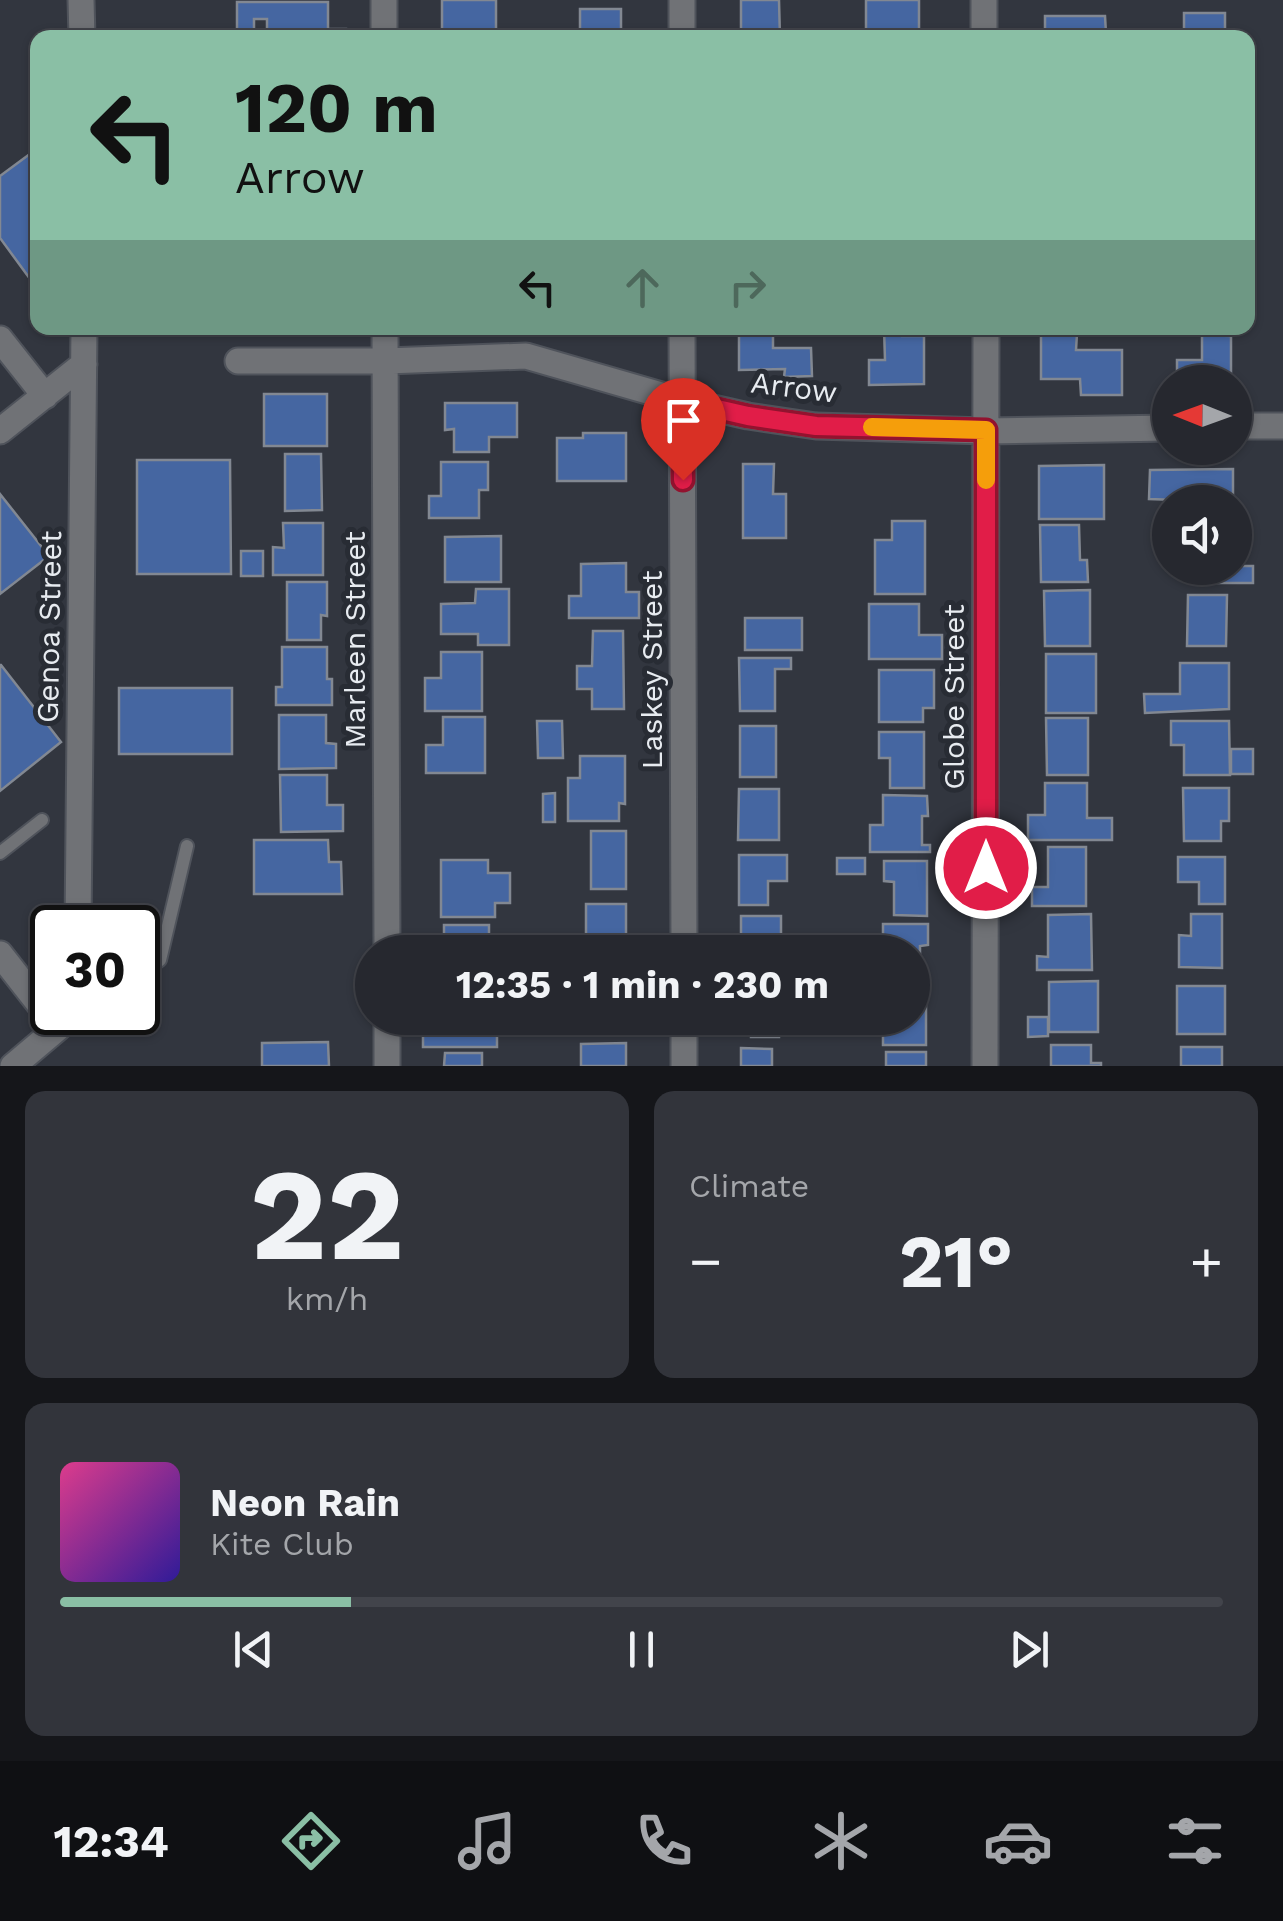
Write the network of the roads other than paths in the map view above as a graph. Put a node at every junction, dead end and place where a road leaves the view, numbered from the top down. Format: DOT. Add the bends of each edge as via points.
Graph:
graph roads {
  1 [pos="82,0"];
  2 [pos="384,0"];
  3 [pos="682,0"];
  4 [pos="984,0"];
  5 [pos="82,30"];
  6 [pos="384,30"];
  7 [pos="682,30"];
  8 [pos="984,30"];
  9 [pos="84,335"];
  10 [pos="386,335"];
  11 [pos="682,335"];
  12 [pos="986,335"];
  13 [pos="0,339"];
  14 [pos="238,361"];
  15 [pos="386,361"];
  16 [pos="84,364"];
  17 [pos="45,396"];
  18 [pos="682,401"];
  19 [pos="1252,426"];
  20 [pos="1283,426"];
  21 [pos="1152,428"];
  22 [pos="986,430"];
  23 [pos="0,431"];
  24 [pos="42,820"];
  25 [pos="186,846"];
  26 [pos="0,853"];
  27 [pos="78,905"];
  28 [pos="387,935"];
  29 [pos="684,935"];
  30 [pos="0,954"];
  31 [pos="160,960"];
  32 [pos="30,986"];
  33 [pos="46,1035"];
  34 [pos="387,1035"];
  35 [pos="684,1035"];
  36 [pos="12,1066"];
  37 [pos="387,1066"];
  38 [pos="684,1066"];
  39 [pos="985,1066"];
  1 -- 5 [label="street"];
  2 -- 6 [label="street"];
  3 -- 7 [label="street"];
  4 -- 8 [label="street"];
  9 -- 16 [label="street, Genoa Street"];
  10 -- 15 [label="street, Marleen Street"];
  11 -- 18 [label="street, Laskey Street"];
  12 -- 22 [label="street, Globe Street"];
  13 -- 17 [label="street"];
  14 -- 15 [label="street, Arrow"];
  15 -- 18 [label="street, Arrow" via="526,356"];
  15 -- 28 [label="street, Marleen Street"];
  16 -- 17 [label="street"];
  16 -- 27 [label="street, Genoa Street"];
  17 -- 23 [label="street"];
  18 -- 22 [label="street, Arrow" via="816,426"];
  18 -- 29 [label="street, Laskey Street"];
  19 -- 20 [label="street"];
  21 -- 22 [label="street, Arrow"];
  22 -- 39 [label="street, Globe Street"];
  24 -- 26 [label="lane"];
  25 -- 31 [label="lane"];
  30 -- 32 [label="street"];
  33 -- 36 [label="street"];
  34 -- 37 [label="street"];
  35 -- 38 [label="street"];
}
